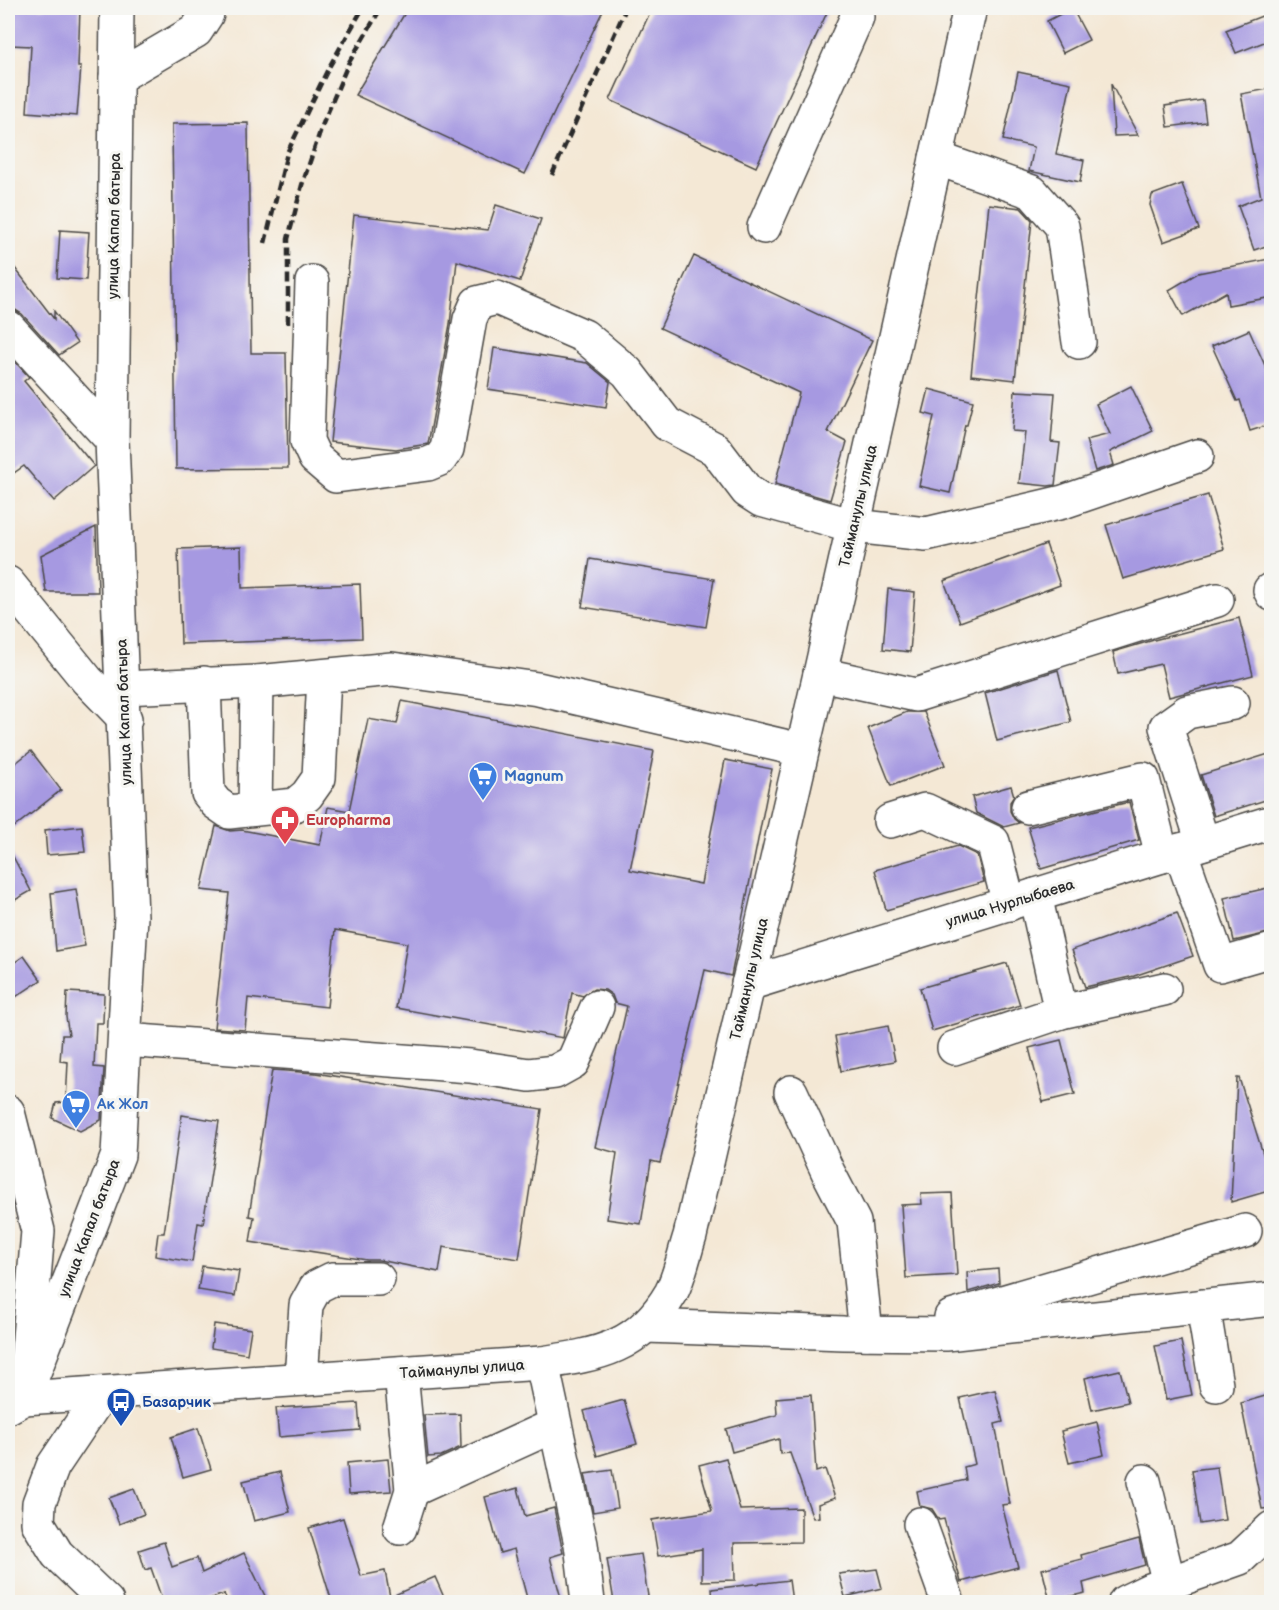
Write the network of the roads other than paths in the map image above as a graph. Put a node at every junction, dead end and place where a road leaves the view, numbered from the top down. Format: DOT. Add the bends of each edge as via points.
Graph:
graph roads {
  1 [pos="117,8"];
  2 [pos="206,8"];
  3 [pos="856,8"];
  4 [pos="970,8"];
  5 [pos="116,78"];
  6 [pos="936,158"];
  7 [pos="764,227"];
  8 [pos="312,282"];
  9 [pos="8,327"];
  10 [pos="1079,342"];
  11 [pos="112,440"];
  12 [pos="1197,456"];
  13 [pos="854,526"];
  14 [pos="8,583"];
  15 [pos="1217,600"];
  16 [pos="820,674"];
  17 [pos="324,676"];
  18 [pos="257,682"];
  19 [pos="204,683"];
  20 [pos="124,703"];
  21 [pos="1233,703"];
  22 [pos="801,750"];
  23 [pos="1028,807"];
  24 [pos="255,809"];
  25 [pos="890,822"];
  26 [pos="1272,822"];
  27 [pos="1182,850"];
  28 [pos="1022,899"];
  29 [pos="1272,950"];
  30 [pos="748,984"];
  31 [pos="1164,989"];
  32 [pos="597,1007"];
  33 [pos="1061,1012"];
  34 [pos="124,1040"];
  35 [pos="954,1048"];
  36 [pos="791,1092"];
  37 [pos="8,1112"];
  38 [pos="1245,1231"];
  39 [pos="378,1279"];
  40 [pos="1272,1299"];
  41 [pos="1203,1306"];
  42 [pos="646,1326"];
  43 [pos="866,1333"];
  44 [pos="911,1334"];
  45 [pos="542,1363"];
  46 [pos="401,1372"];
  47 [pos="301,1379"];
  48 [pos="1216,1385"];
  49 [pos="102,1392"];
  50 [pos="16,1403"];
  51 [pos="555,1425"];
  52 [pos="1144,1481"];
  53 [pos="412,1490"];
  54 [pos="920,1524"];
  55 [pos="400,1528"];
  56 [pos="1272,1528"];
  57 [pos="1168,1584"];
  58 [pos="107,1602"];
  59 [pos="588,1602"];
  60 [pos="948,1602"];
  61 [pos="1125,1602"];
  1 -- 5 [label="street, улица Капал батыра"];
  2 -- 5 [label="street" via="207,14 196,31"];
  3 -- 7 [label="street" via="857,17"];
  4 -- 6 [label="street, Тайманулы улица"];
  5 -- 11 [label="street, улица Капал батыра"];
  6 -- 10 [label="street" via="1032,192 1062,226"];
  6 -- 13 [label="street, Тайманулы улица"];
  8 -- 13 [label="street" via="307,441 315,458 336,476 440,459 447,449 470,319 477,303 497,298 584,336 627,372 667,424 715,449 747,491 760,500"];
  9 -- 11 [label="street"];
  11 -- 20 [label="street, улица Капал батыра"];
  12 -- 13 [label="street" via="1063,502 926,534"];
  13 -- 16 [label="street, Тайманулы улица"];
  14 -- 20 [label="street" via="87,680"];
  15 -- 16 [label="street" via="916,695"];
  16 -- 22 [label="street, Тайманулы улица"];
  17 -- 18 [label="street"];
  17 -- 22 [label="street" via="392,669 538,690"];
  17 -- 24 [label="street" via="319,778 295,805"];
  18 -- 19 [label="street"];
  18 -- 24 [label="street"];
  19 -- 20 [label="street"];
  19 -- 24 [label="street" via="208,794 229,812"];
  20 -- 34 [label="street, улица Капал батыра" via="131,917"];
  21 -- 27 [label="street" via="1187,712 1166,727"];
  22 -- 30 [label="street, Тайманулы улица"];
  23 -- 27 [label="street" via="1143,779"];
  25 -- 28 [label="street" via="925,810 993,842"];
  26 -- 27 [label="street, улица Нурлыбаева"];
  27 -- 28 [label="street, улица Нурлыбаева"];
  27 -- 29 [label="street" via="1220,965"];
  28 -- 30 [label="street, улица Нурлыбаева"];
  28 -- 33 [label="street"];
  30 -- 42 [label="street, Тайманулы улица" via="690,1236 671,1292"];
  31 -- 33 [label="street"];
  32 -- 34 [label="street" via="573,1062 555,1072 529,1075 470,1066"];
  33 -- 35 [label="street"];
  34 -- 50 [label="street, улица Капал батыра" via="118,1155"];
  36 -- 43 [label="street" via="855,1222"];
  37 -- 50 [label="street" via="39,1231"];
  38 -- 44 [label="street" via="958,1314"];
  39 -- 47 [label="street" via="332,1279 316,1287 306,1305"];
  40 -- 41 [label="street"];
  41 -- 44 [label="street" via="946,1334"];
  41 -- 48 [label="street"];
  42 -- 43 [label="street"];
  42 -- 45 [label="street, Тайманулы улица" via="616,1347"];
  43 -- 44 [label="street"];
  45 -- 46 [label="street, Тайманулы улица"];
  45 -- 51 [label="street"];
  46 -- 47 [label="street, Тайманулы улица"];
  46 -- 53 [label="street"];
  47 -- 49 [label="street, Тайманулы улица"];
  49 -- 50 [label="street, Тайманулы улица"];
  49 -- 58 [label="street" via="53,1467 39,1503 38,1523 57,1554"];
  51 -- 53 [label="street"];
  51 -- 59 [label="street"];
  52 -- 57 [label="street"];
  53 -- 55 [label="street"];
  54 -- 60 [label="street"];
  56 -- 57 [label="street" via="1240,1558"];
  57 -- 61 [label="street"];
}
